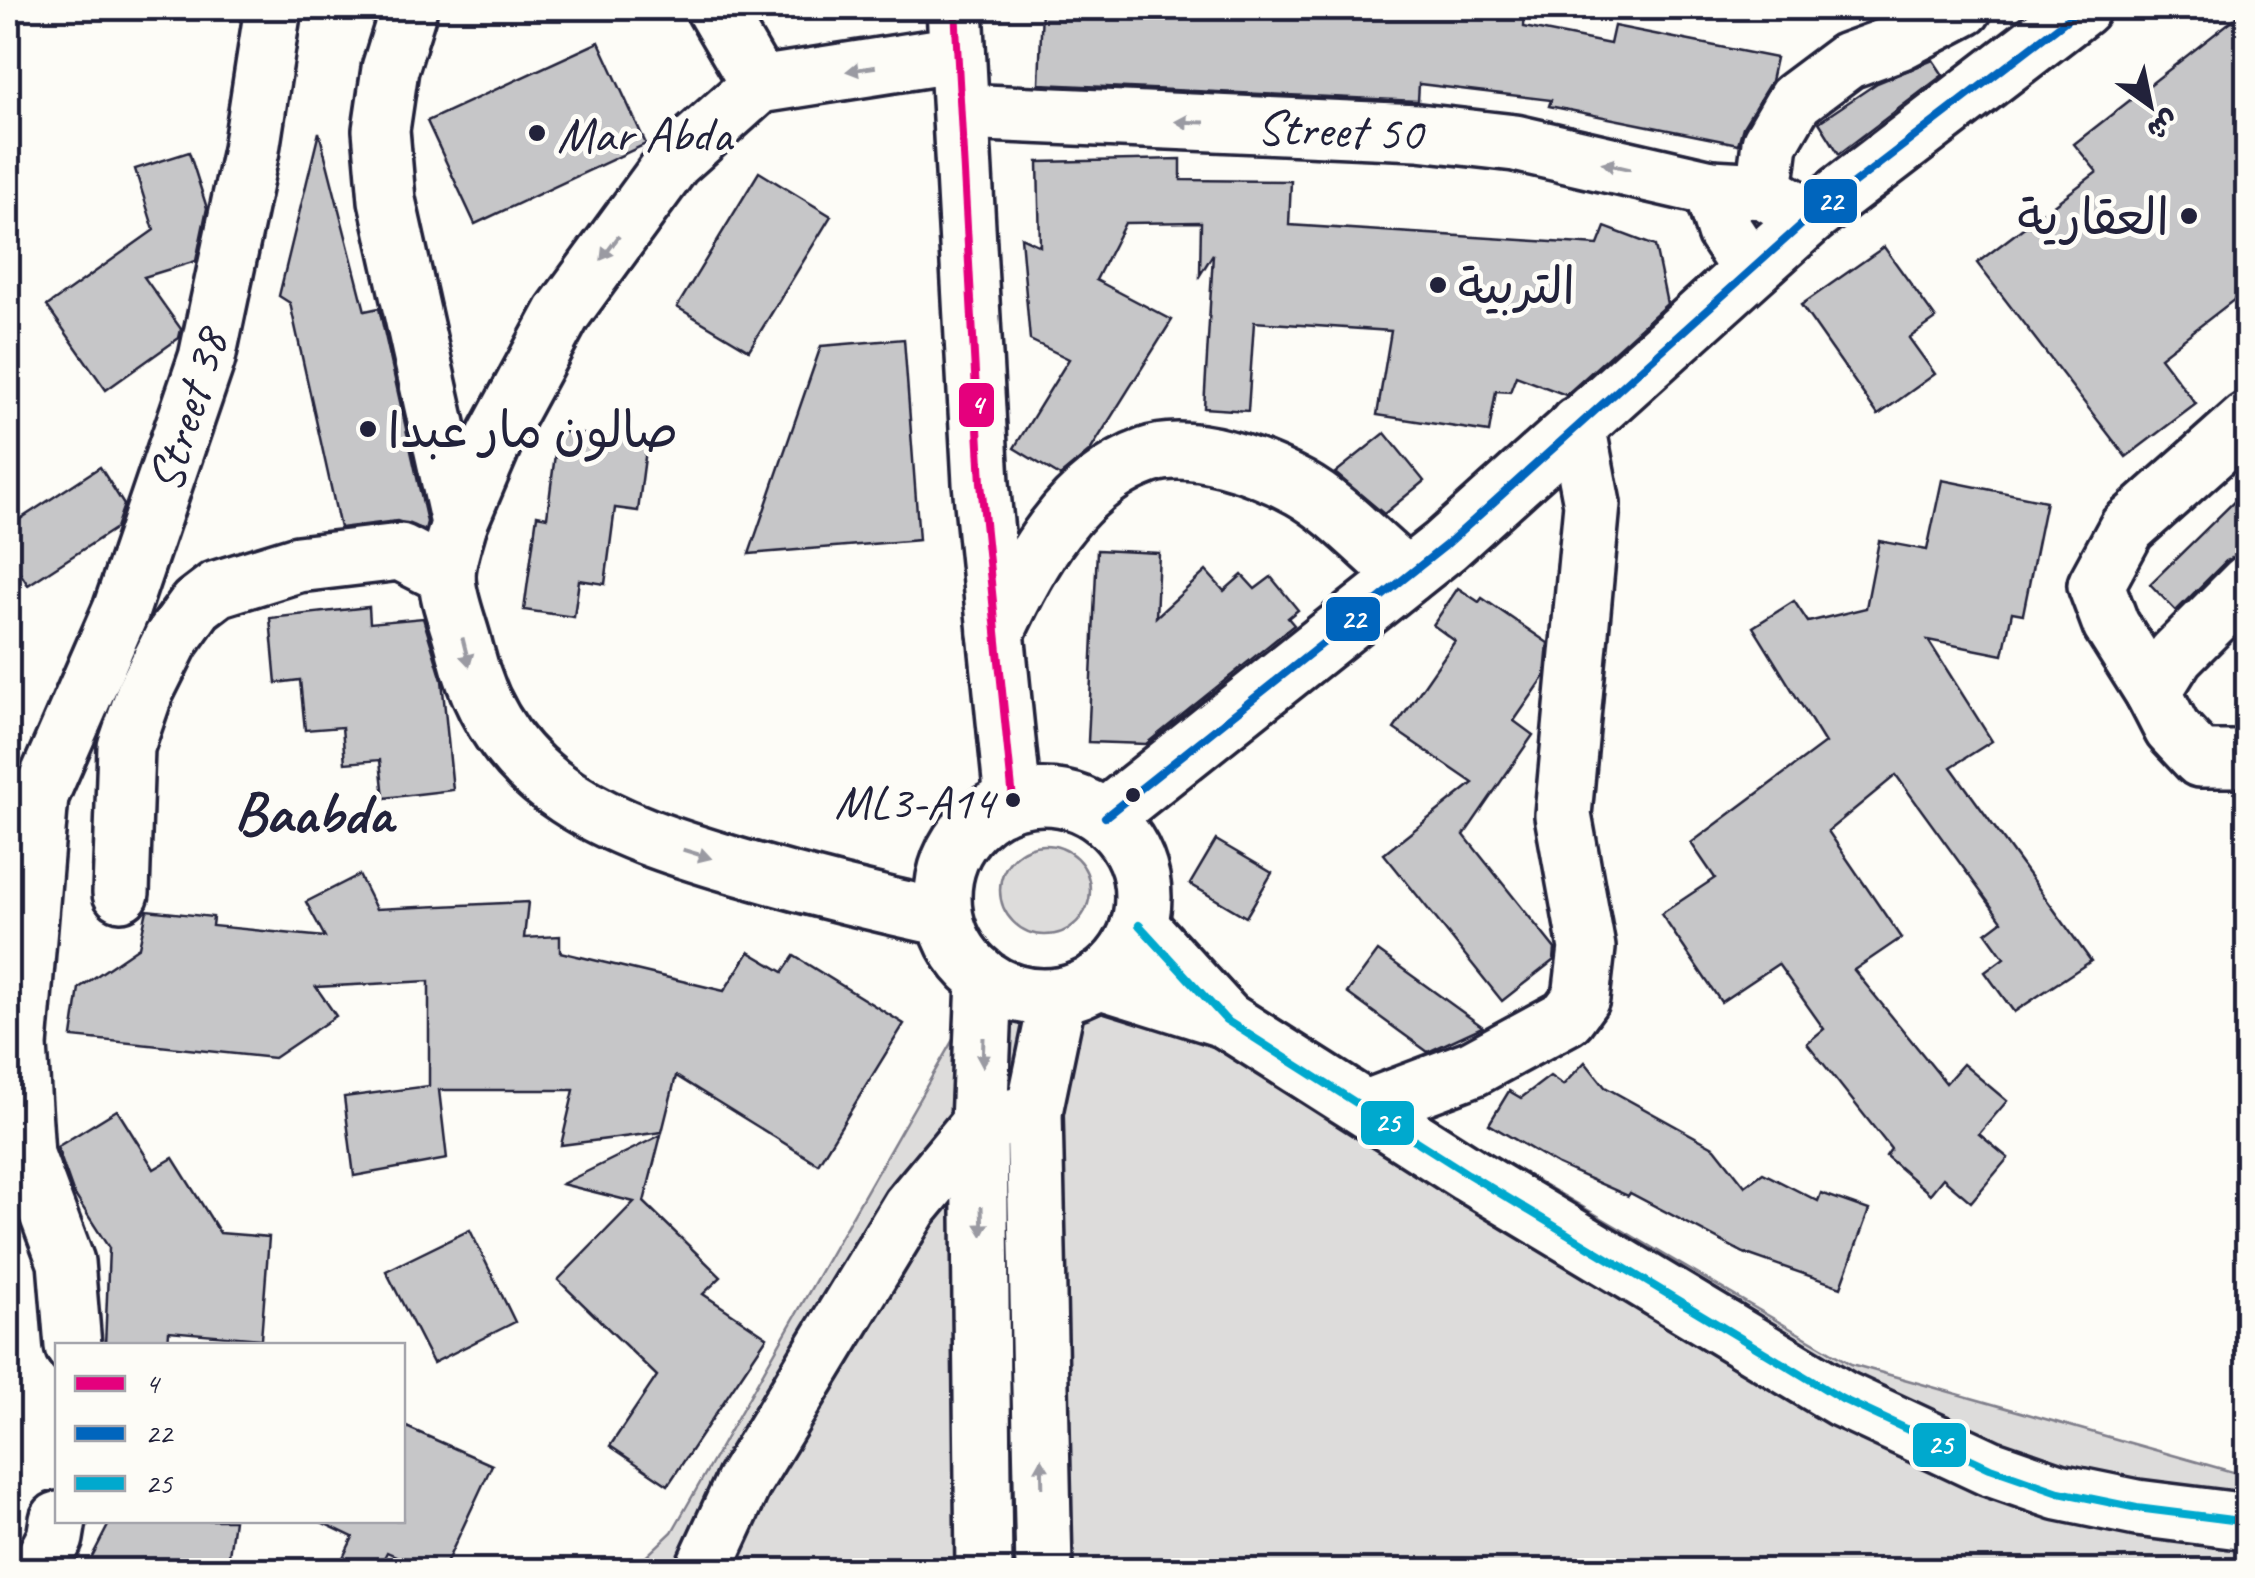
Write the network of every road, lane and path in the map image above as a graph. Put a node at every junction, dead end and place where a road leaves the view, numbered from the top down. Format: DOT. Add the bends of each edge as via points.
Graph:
graph roads {
  1 [pos="273,8"];
  2 [pos="409,8"];
  3 [pos="714,8"];
  4 [pos="1964,8"];
  5 [pos="2082,8"];
  6 [pos="956,31"];
  7 [pos="759,85"];
  8 [pos="962,112"];
  9 [pos="1762,199"];
  10 [pos="1750,268"];
  11 [pos="2248,420"];
  12 [pos="1577,425"];
  13 [pos="458,523"];
  14 [pos="447,576"];
  15 [pos="1406,576"];
  16 [pos="2248,583"];
  17 [pos="996,633"];
  18 [pos="2152,692"];
  19 [pos="2248,754"];
  20 [pos="1013,800"];
  21 [pos="24,805"];
  22 [pos="1106,817"];
  23 [pos="121,893"];
  24 [pos="944,918"];
  25 [pos="1139,924"];
  26 [pos="985,980"];
  27 [pos="1078,988"];
  28 [pos="1226,1020"];
  29 [pos="1367,1108"];
  30 [pos="1034,1112"];
  31 [pos="980,1124"];
  32 [pos="73,1343"];
  33 [pos="744,1480"];
  34 [pos="2248,1522"];
  35 [pos="58,1523"];
  36 [pos="38,1570"];
  37 [pos="670,1570"];
  38 [pos="703,1570"];
  39 [pos="984,1570"];
  40 [pos="1044,1570"];
  1 -- 21 [label="street, Street 38" via="207,358 121,610"];
  2 -- 13 [label="street" via="390,68 382,130 388,200"];
  3 -- 7 [label="street"];
  4 -- 9 [label="street" via="1847,60 1794,100 1770,143"];
  5 -- 9 [label="street"];
  6 -- 7 [label="street, one-way"];
  6 -- 8 [label="street"];
  7 -- 13 [label="street, one-way" via="673,162 562,314"];
  9 -- 8 [label="street, Street 50, one-way" via="1515,143 1418,132"];
  8 -- 17 [label="street" via="981,483"];
  9 -- 10 [label="street"];
  9 -- 10 [label="street" via="1725,232"];
  10 -- 12 [label="street"];
  11 -- 18 [label="street" via="2128,528 2096,585 2110,625"];
  12 -- 15 [label="street"];
  12 -- 29 [label="street" via="1592,504 1563,815 1587,948 1581,998 1567,1017 1473,1068"];
  13 -- 14 [label="street"];
  14 -- 23 [label="street" via="400,552 298,564 218,589 196,605 145,692 126,747"];
  14 -- 24 [label="street, one-way" via="485,707 530,770 555,791 638,836 827,892"];
  15 -- 17 [label="street" via="1302,489 1210,452 1148,455 1104,482 1051,531"];
  15 -- 22 [label="street"];
  16 -- 18 [label="street" via="2176,654"];
  17 -- 20 [label="street"];
  18 -- 19 [label="street" via="2200,760"];
  20 -- 22 [label="street" via="1077,801"];
  20 -- 24 [label="street" via="964,833 945,874"];
  21 -- 32 [label="street, Street 38" via="19,1046 26,1155 66,1262"];
  22 -- 25 [label="street" via="1138,862 1144,889"];
  24 -- 26 [label="street" via="952,942"];
  25 -- 27 [label="street" via="1132,944"];
  25 -- 28 [label="street"];
  26 -- 27 [label="street" via="1032,998"];
  26 -- 31 [label="street, one-way"];
  27 -- 28 [label="street"];
  27 -- 30 [label="street"];
  28 -- 29 [label="street"];
  29 -- 34 [label="street" via="1842,1399 1990,1468 2059,1492"];
  30 -- 31 [label="street"];
  40 -- 30 [label="street, one-way"];
  31 -- 33 [label="street" via="910,1206"];
  31 -- 39 [label="street, one-way"];
  33 -- 37 [label="street"];
  33 -- 38 [label="street"];
  35 -- 36 [label="street"];
}
